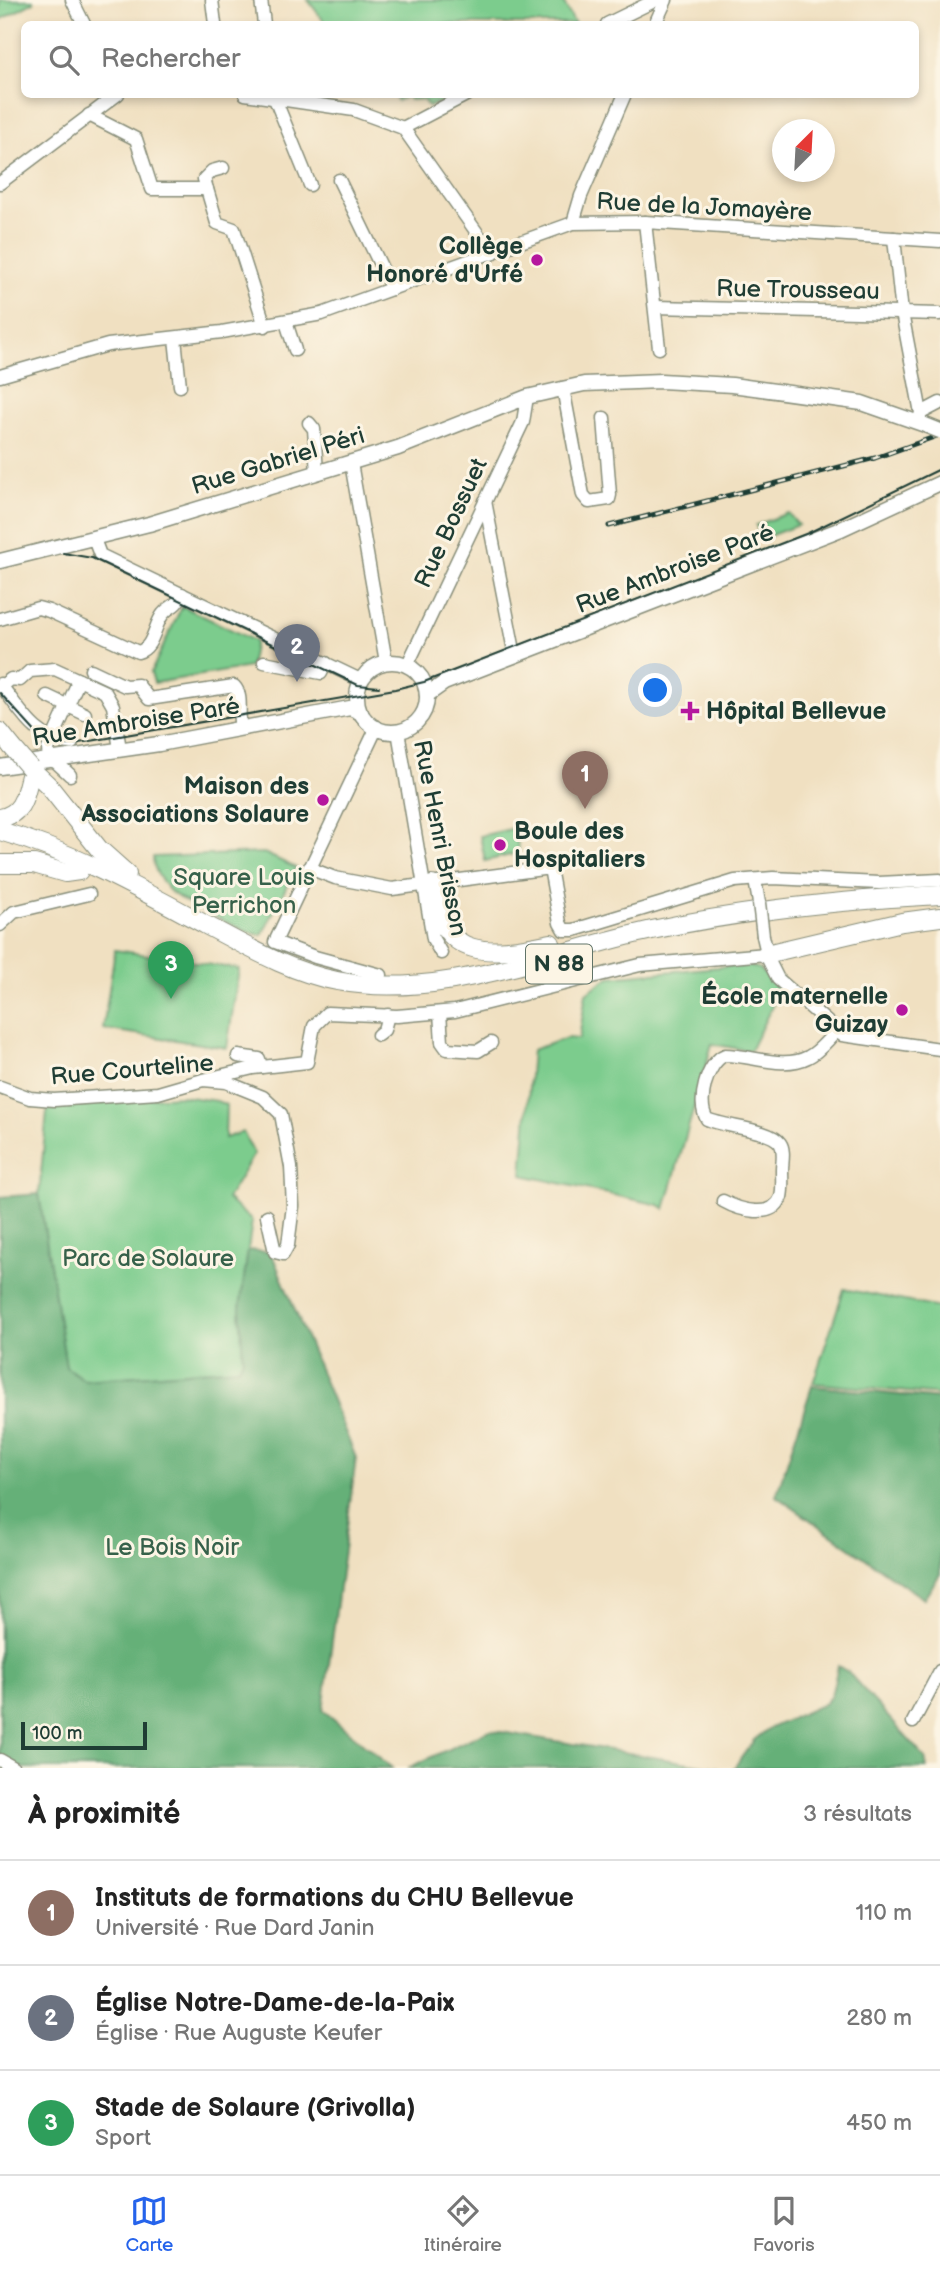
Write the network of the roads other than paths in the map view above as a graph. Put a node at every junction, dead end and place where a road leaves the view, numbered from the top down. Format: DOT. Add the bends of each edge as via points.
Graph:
graph roads {
  1 [pos="72,0"];
  2 [pos="212,0"];
  3 [pos="261,0"];
  4 [pos="656,0"];
  5 [pos="666,0"];
  6 [pos="82,21"];
  7 [pos="215,21"];
  8 [pos="264,21"];
  9 [pos="613,21"];
  10 [pos="656,21"];
  11 [pos="112,98"];
  12 [pos="273,98"];
  13 [pos="279,98"];
  14 [pos="460,98"];
  15 [pos="623,98"];
  16 [pos="89,115"];
  17 [pos="403,128"];
  18 [pos="223,168"];
  19 [pos="339,180"];
  20 [pos="0,183"];
  21 [pos="310,185"];
  22 [pos="207,189"];
  23 [pos="645,222"];
  24 [pos="573,223"];
  25 [pos="894,238"];
  26 [pos="940,241"];
  27 [pos="492,254"];
  28 [pos="393,289"];
  29 [pos="655,307"];
  30 [pos="902,313"];
  31 [pos="940,314"];
  32 [pos="286,322"];
  33 [pos="265,326"];
  34 [pos="175,338"];
  35 [pos="659,348"];
  36 [pos="295,350"];
  37 [pos="0,376"];
  38 [pos="180,386"];
  39 [pos="563,388"];
  40 [pos="527,397"];
  41 [pos="940,403"];
  42 [pos="604,418"];
  43 [pos="921,420"];
  44 [pos="309,423"];
  45 [pos="940,431"];
  46 [pos="351,463"];
  47 [pos="317,472"];
  48 [pos="940,483"];
  49 [pos="484,501"];
  50 [pos="94,539"];
  51 [pos="0,561"];
  52 [pos="182,594"];
  53 [pos="0,619"];
  54 [pos="514,656"];
  55 [pos="264,662"];
  56 [pos="386,662"];
  57 [pos="326,663"];
  58 [pos="407,666"];
  59 [pos="91,670"];
  60 [pos="79,680"];
  61 [pos="359,683"];
  62 [pos="1,685"];
  63 [pos="121,685"];
  64 [pos="427,695"];
  65 [pos="47,696"];
  66 [pos="67,706"];
  67 [pos="361,713"];
  68 [pos="85,714"];
  69 [pos="377,727"];
  70 [pos="241,729"];
  71 [pos="398,731"];
  72 [pos="0,732"];
  73 [pos="51,739"];
  74 [pos="124,748"];
  75 [pos="74,749"];
  76 [pos="49,760"];
  77 [pos="0,767"];
  78 [pos="31,770"];
  79 [pos="0,818"];
  80 [pos="0,831"];
  81 [pos="0,842"];
  82 [pos="0,864"];
  83 [pos="309,868"];
  84 [pos="79,871"];
  85 [pos="755,880"];
  86 [pos="940,880"];
  87 [pos="428,886"];
  88 [pos="137,888"];
  89 [pos="89,894"];
  90 [pos="940,895"];
  91 [pos="940,906"];
  92 [pos="14,912"];
  93 [pos="0,916"];
  94 [pos="940,917"];
  95 [pos="0,925"];
  96 [pos="655,929"];
  97 [pos="441,953"];
  98 [pos="766,954"];
  99 [pos="381,975"];
  100 [pos="596,975"];
  101 [pos="578,989"];
  102 [pos="388,1015"];
  103 [pos="379,1031"];
  104 [pos="836,1031"];
  105 [pos="441,1035"];
  106 [pos="940,1049"];
  107 [pos="482,1050"];
  108 [pos="238,1056"];
  109 [pos="261,1067"];
  110 [pos="203,1080"];
  111 [pos="0,1087"];
  112 [pos="723,1201"];
  113 [pos="267,1216"];
  114 [pos="940,1671"];
  115 [pos="913,1722"];
  116 [pos="0,1760"];
  117 [pos="14,1768"];
  1 -- 6 [label="street"];
  2 -- 7 [label="street"];
  3 -- 8 [label="street"];
  4 -- 9 [label="street"];
  5 -- 10 [label="street"];
  11 -- 16 [label="street"];
  12 -- 21 [label="street"];
  13 -- 17 [label="street" via="354,110"];
  14 -- 17 [label="street"];
  15 -- 24 [label="street"];
  16 -- 20 [label="street"];
  16 -- 22 [label="street" via="136,139 152,189"];
  17 -- 27 [label="street"];
  18 -- 22 [label="street" via="204,179"];
  19 -- 28 [label="street"];
  22 -- 33 [label="street" via="217,223 234,229"];
  23 -- 24 [label="street, Rue de la Jomayère"];
  23 -- 25 [label="street, Rue de la Jomayère"];
  23 -- 29 [label="street"];
  24 -- 27 [label="street, Rue de la Jomayère"];
  25 -- 26 [label="street, Rue de la Jomayère"];
  25 -- 30 [label="street"];
  27 -- 28 [label="street, Rue de la Jomayère"];
  28 -- 32 [label="street, Rue de la Jomayère"];
  29 -- 30 [label="street, Rue Trousseau"];
  29 -- 35 [label="street"];
  30 -- 31 [label="street, Rue Trousseau"];
  30 -- 43 [label="street"];
  32 -- 33 [label="street, Rue de la Jomayère"];
  32 -- 36 [label="street"];
  33 -- 34 [label="street, Rue de la Jomayère"];
  34 -- 37 [label="street, Rue de la Jomayère" via="108,345"];
  34 -- 38 [label="street"];
  39 -- 40 [label="main road, Rue Gabriel Péri"];
  39 -- 42 [label="street" via="583,495 589,502 610,495"];
  39 -- 43 [label="main road, Rue Gabriel Péri" via="630,381 732,385 862,403"];
  40 -- 46 [label="main road, Rue Gabriel Péri"];
  40 -- 49 [label="street, Rue Bossuet" via="523,422"];
  41 -- 43 [label="street"];
  43 -- 45 [label="main road, Rue Gabriel Péri, bridge"];
  44 -- 47 [label="street" via="314,429"];
  46 -- 47 [label="main road, Rue Gabriel Péri"];
  46 -- 56 [label="street"];
  47 -- 50 [label="main road, Rue Gabriel Péri"];
  48 -- 54 [label="main road, Rue Ambroise Paré" via="841,529"];
  49 -- 54 [label="street"];
  49 -- 58 [label="street, Rue Bossuet"];
  50 -- 51 [label="main road, Rue Gabriel Péri"];
  50 -- 52 [label="street" via="100,555"];
  52 -- 53 [label="street" via="175,607 163,614 146,648 138,652 38,608"];
  52 -- 57 [label="street"];
  54 -- 64 [label="main road, Rue Ambroise Paré" via="440,685"];
  55 -- 57 [label="street" via="321,673"];
  56 -- 58 [label="main road"];
  56 -- 61 [label="main road" via="372,668"];
  57 -- 61 [label="street"];
  58 -- 64 [label="main road" via="421,678"];
  59 -- 63 [label="street"];
  60 -- 62 [label="street" via="55,668 30,671 20,680"];
  60 -- 66 [label="street"];
  60 -- 74 [label="street" via="105,692"];
  61 -- 67 [label="main road" via="356,694"];
  62 -- 73 [label="street" via="35,728"];
  63 -- 70 [label="street" via="140,686 151,699 234,686 240,697"];
  63 -- 74 [label="street"];
  64 -- 71 [label="main road" via="420,717"];
  65 -- 66 [label="street"];
  66 -- 68 [label="street"];
  66 -- 73 [label="street"];
  67 -- 69 [label="main road"];
  67 -- 70 [label="main road, Rue Ambroise Paré" via="350,708"];
  69 -- 71 [label="main road"];
  69 -- 83 [label="street"];
  70 -- 74 [label="main road, Rue Ambroise Paré"];
  71 -- 87 [label="street, Rue Henri Brisson"];
  72 -- 78 [label="highway, bridge"];
  73 -- 75 [label="street"];
  73 -- 76 [label="street"];
  74 -- 75 [label="main road, Rue Ambroise Paré"];
  75 -- 76 [label="main road, Rue Ambroise Paré"];
  76 -- 77 [label="main road, Rue Ambroise Paré"];
  78 -- 79 [label="highway" via="25,799 19,808"];
  78 -- 88 [label="highway"];
  80 -- 88 [label="highway, N 88" via="75,857"];
  81 -- 84 [label="highway, N 88"];
  82 -- 84 [label="highway"];
  83 -- 87 [label="street" via="392,889"];
  83 -- 99 [label="street" via="275,942"];
  84 -- 91 [label="highway, N 88" via="306,984 352,996 397,998 450,993 578,959 772,921"];
  85 -- 86 [label="street"];
  85 -- 87 [label="street" via="735,881 574,930 564,930 559,923 550,868"];
  85 -- 98 [label="street, bridge"];
  87 -- 96 [label="highway, N 88" via="446,930 459,943 476,950 495,953 617,931"];
  87 -- 97 [label="street, Rue Henri Brisson" via="433,939"];
  88 -- 96 [label="highway, N 88" via="293,969 374,986 446,982"];
  89 -- 92 [label="street"];
  90 -- 96 [label="highway, N 88" via="819,904"];
  92 -- 93 [label="street"];
  92 -- 95 [label="street"];
  94 -- 98 [label="highway"];
  98 -- 100 [label="street" via="640,965"];
  98 -- 104 [label="street" via="778,979"];
  100 -- 101 [label="street"];
  100 -- 105 [label="street"];
  102 -- 103 [label="street"];
  102 -- 105 [label="street"];
  102 -- 109 [label="street" via="327,1013 314,1026 307,1062"];
  104 -- 106 [label="street"];
  104 -- 112 [label="street" via="802,1059 776,1062 725,1055 714,1064 701,1102 707,1119 774,1138 783,1150 781,1198 774,1208 764,1212"];
  105 -- 107 [label="street" via="450,1051"];
  108 -- 109 [label="street" via="259,1059"];
  109 -- 110 [label="street"];
  110 -- 111 [label="street, Rue Courteline" via="158,1093 54,1100 30,1098"];
  110 -- 113 [label="street, Rue Courteline" via="243,1088 263,1097 281,1114 293,1206 283,1254 275,1252"];
  114 -- 115 [label="street"];
  116 -- 117 [label="street"];
}
